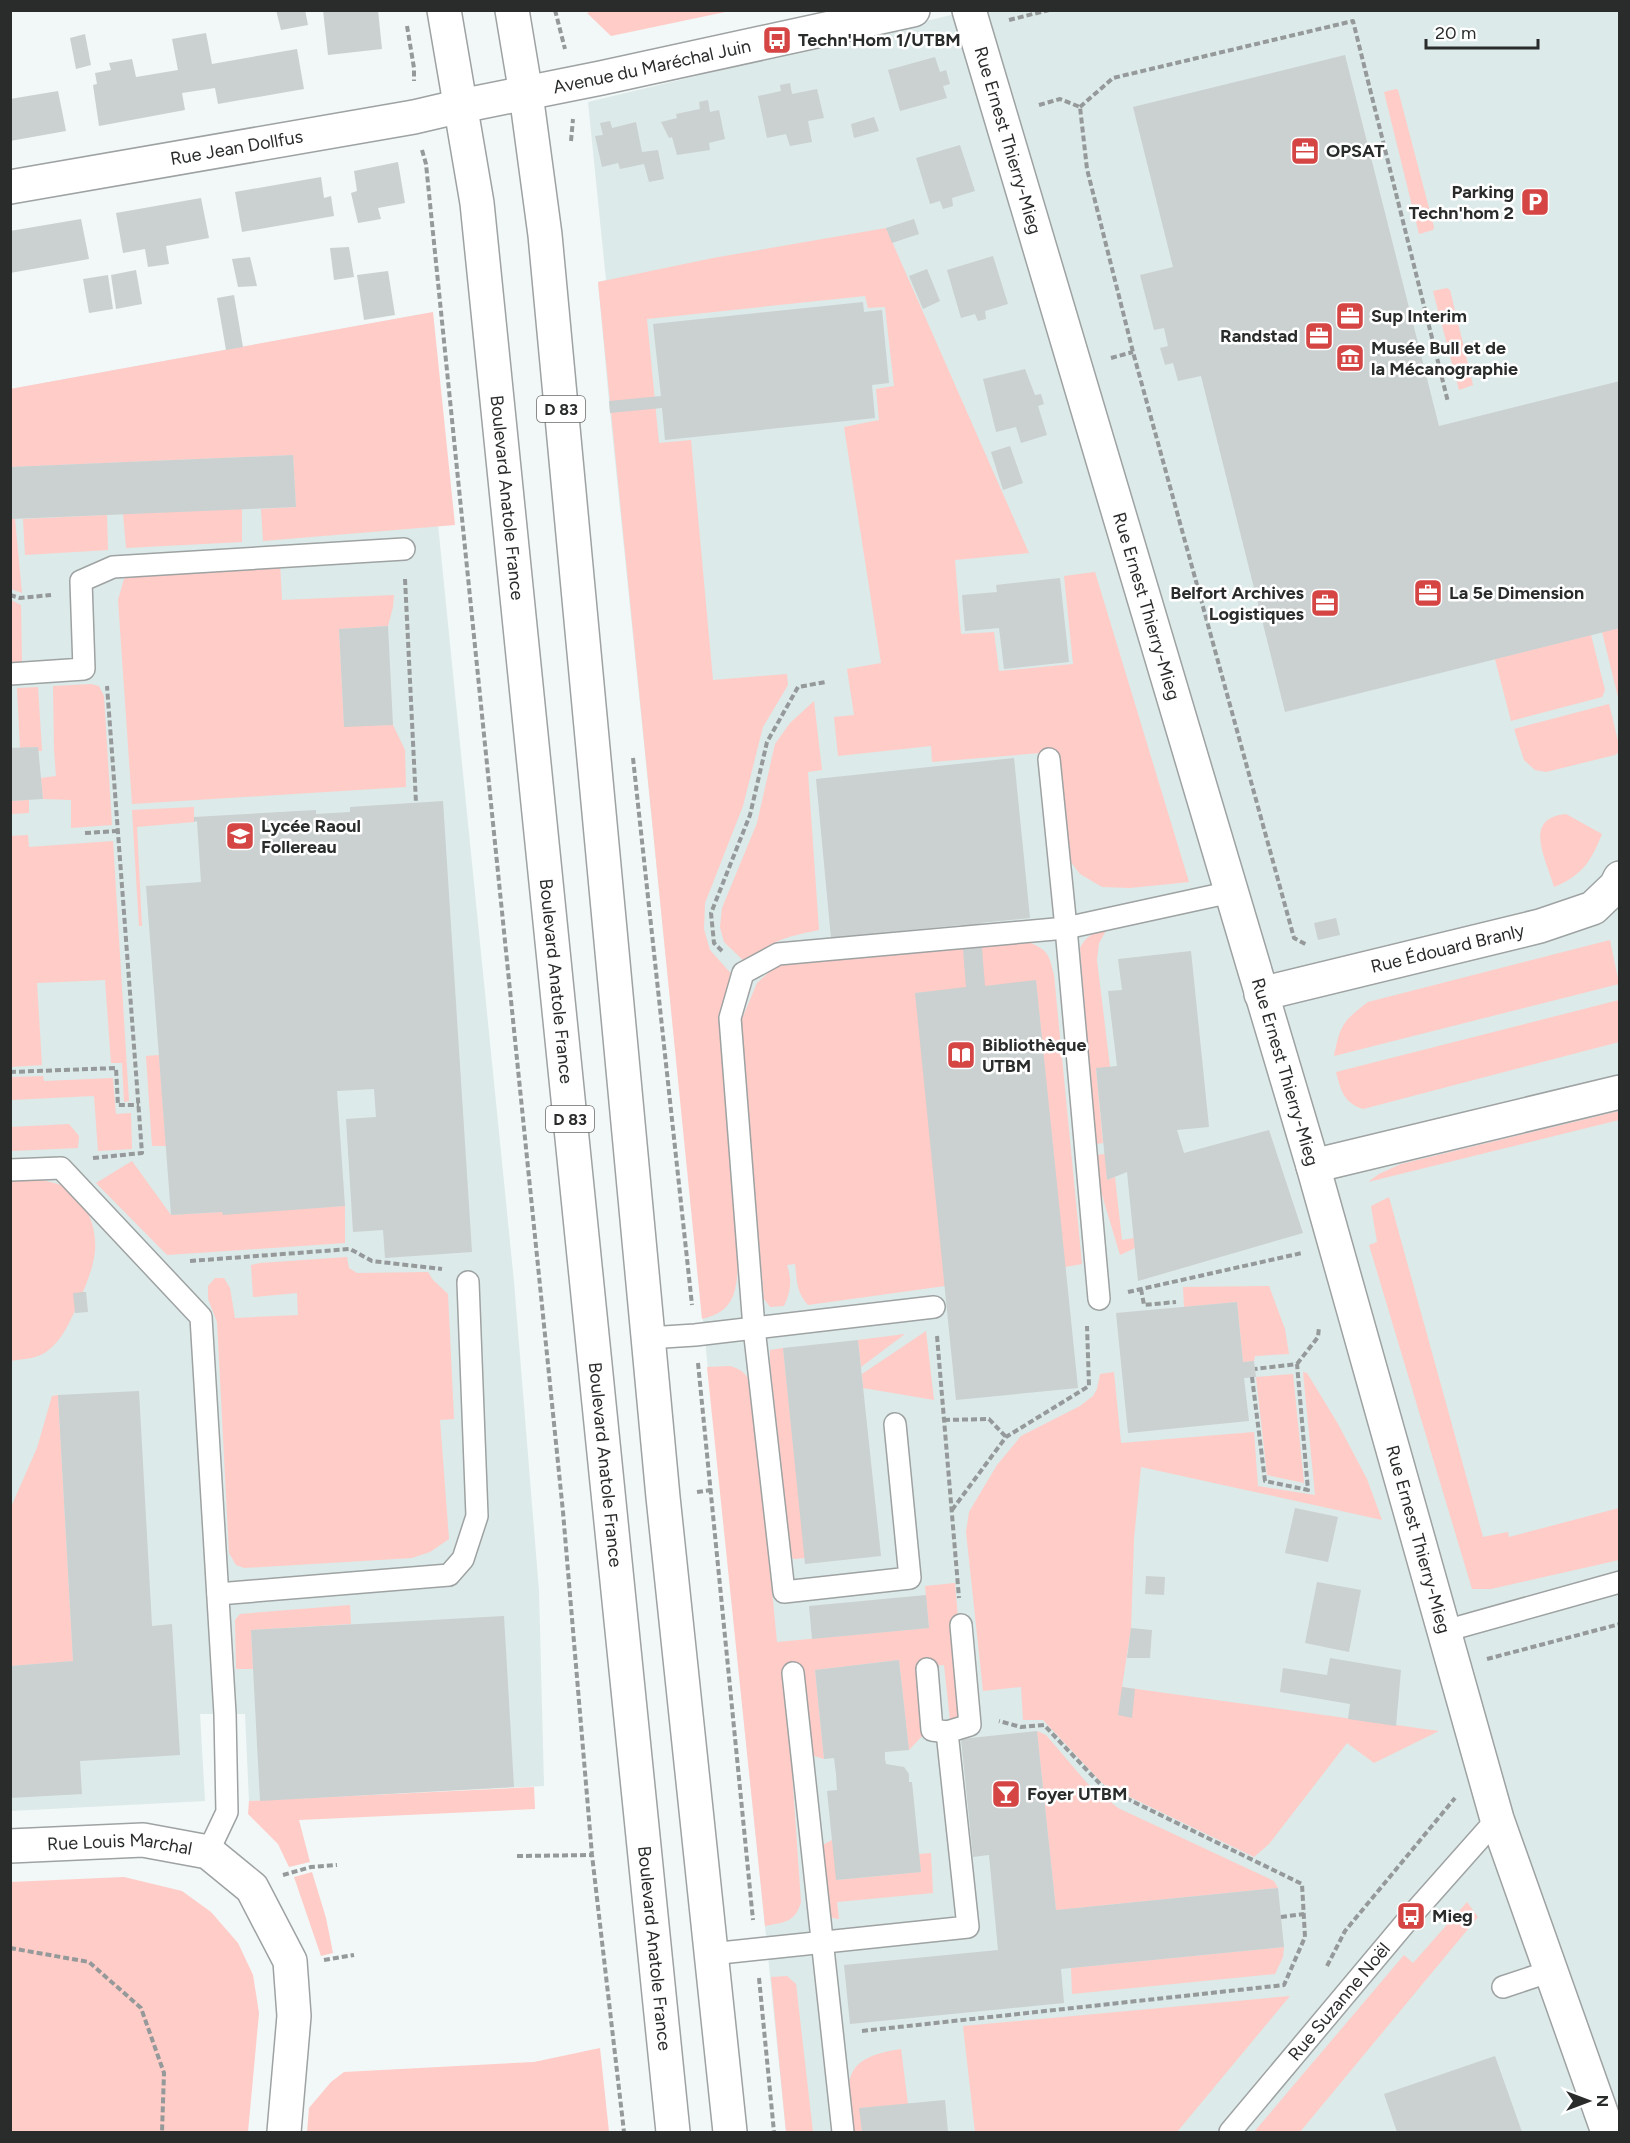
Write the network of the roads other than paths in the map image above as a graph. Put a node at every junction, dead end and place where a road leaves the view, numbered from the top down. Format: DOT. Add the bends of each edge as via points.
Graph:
graph roads {
  1 [pos="444,10"];
  2 [pos="512,10"];
  3 [pos="913,10"];
  4 [pos="969,10"];
  5 [pos="526,94"];
  6 [pos="461,106"];
  7 [pos="10,187"];
  8 [pos="404,549"];
  9 [pos="10,674"];
  10 [pos="1049,759"];
  11 [pos="1620,878"];
  12 [pos="1231,892"];
  13 [pos="1066,928"];
  14 [pos="1261,993"];
  15 [pos="1620,1092"];
  16 [pos="1313,1166"];
  17 [pos="10,1170"];
  18 [pos="468,1282"];
  19 [pos="1099,1299"];
  20 [pos="934,1307"];
  21 [pos="754,1328"];
  22 [pos="648,1338"];
  23 [pos="895,1424"];
  24 [pos="1620,1582"];
  25 [pos="218,1594"];
  26 [pos="962,1625"];
  27 [pos="1445,1631"];
  28 [pos="927,1669"];
  29 [pos="793,1673"];
  30 [pos="946,1732"];
  31 [pos="1497,1819"];
  32 [pos="10,1846"];
  33 [pos="208,1852"];
  34 [pos="823,1942"];
  35 [pos="711,1954"];
  36 [pos="1551,1971"];
  37 [pos="1503,1986"];
  38 [pos="284,2133"];
  39 [pos="673,2133"];
  40 [pos="730,2133"];
  41 [pos="843,2133"];
  42 [pos="1230,2133"];
  43 [pos="1608,2133"];
  1 -- 6 [label="street, Boulevard Anatole France / D 83"];
  2 -- 5 [label="street, D 83"];
  3 -- 5 [label="street, Avenue du Maréchal Juin"];
  4 -- 12 [label="street, Rue Ernest Thierry-Mieg"];
  5 -- 6 [label="street, Avenue du Maréchal Juin"];
  5 -- 22 [label="street, D 83" via="545,235"];
  6 -- 7 [label="street, Rue Jean Dollfus"];
  6 -- 39 [label="street, Boulevard Anatole France / D 83" via="481,239"];
  8 -- 9 [label="lane" via="113,567 81,581 84,669"];
  10 -- 13 [label="lane"];
  11 -- 14 [label="street, Rue Édouard Branly" via="1593,908 1540,926"];
  12 -- 13 [label="lane"];
  12 -- 14 [label="street, Rue Ernest Thierry-Mieg"];
  13 -- 19 [label="lane"];
  13 -- 21 [label="lane" via="778,954 744,973 730,1018"];
  14 -- 16 [label="street, Rue Ernest Thierry-Mieg"];
  15 -- 16 [label="street"];
  16 -- 27 [label="street, Rue Ernest Thierry-Mieg"];
  17 -- 25 [label="lane" via="62,1168 201,1317"];
  18 -- 25 [label="lane" via="477,1516 463,1559 449,1575"];
  20 -- 21 [label="lane"];
  21 -- 22 [label="lane"];
  21 -- 23 [label="lane" via="784,1592 910,1578"];
  22 -- 35 [label="street, D 83"];
  24 -- 27 [label="lane"];
  25 -- 33 [label="lane" via="227,1812"];
  26 -- 30 [label="lane" via="970,1725"];
  27 -- 31 [label="street, Rue Ernest Thierry-Mieg"];
  28 -- 30 [label="lane" via="932,1730"];
  29 -- 34 [label="lane"];
  30 -- 34 [label="lane" via="968,1927"];
  31 -- 36 [label="street, Rue Ernest Thierry-Mieg"];
  31 -- 42 [label="lane, Rue Suzanne Noël"];
  32 -- 33 [label="street, Rue Louis Marchal" via="143,1840"];
  33 -- 38 [label="street, Rue Louis Marchal" via="252,1888 290,1961 294,2016"];
  34 -- 35 [label="lane"];
  34 -- 41 [label="lane"];
  35 -- 40 [label="street, D 83"];
  36 -- 37 [label="lane"];
  36 -- 43 [label="street, Rue Ernest Thierry-Mieg"];
}
